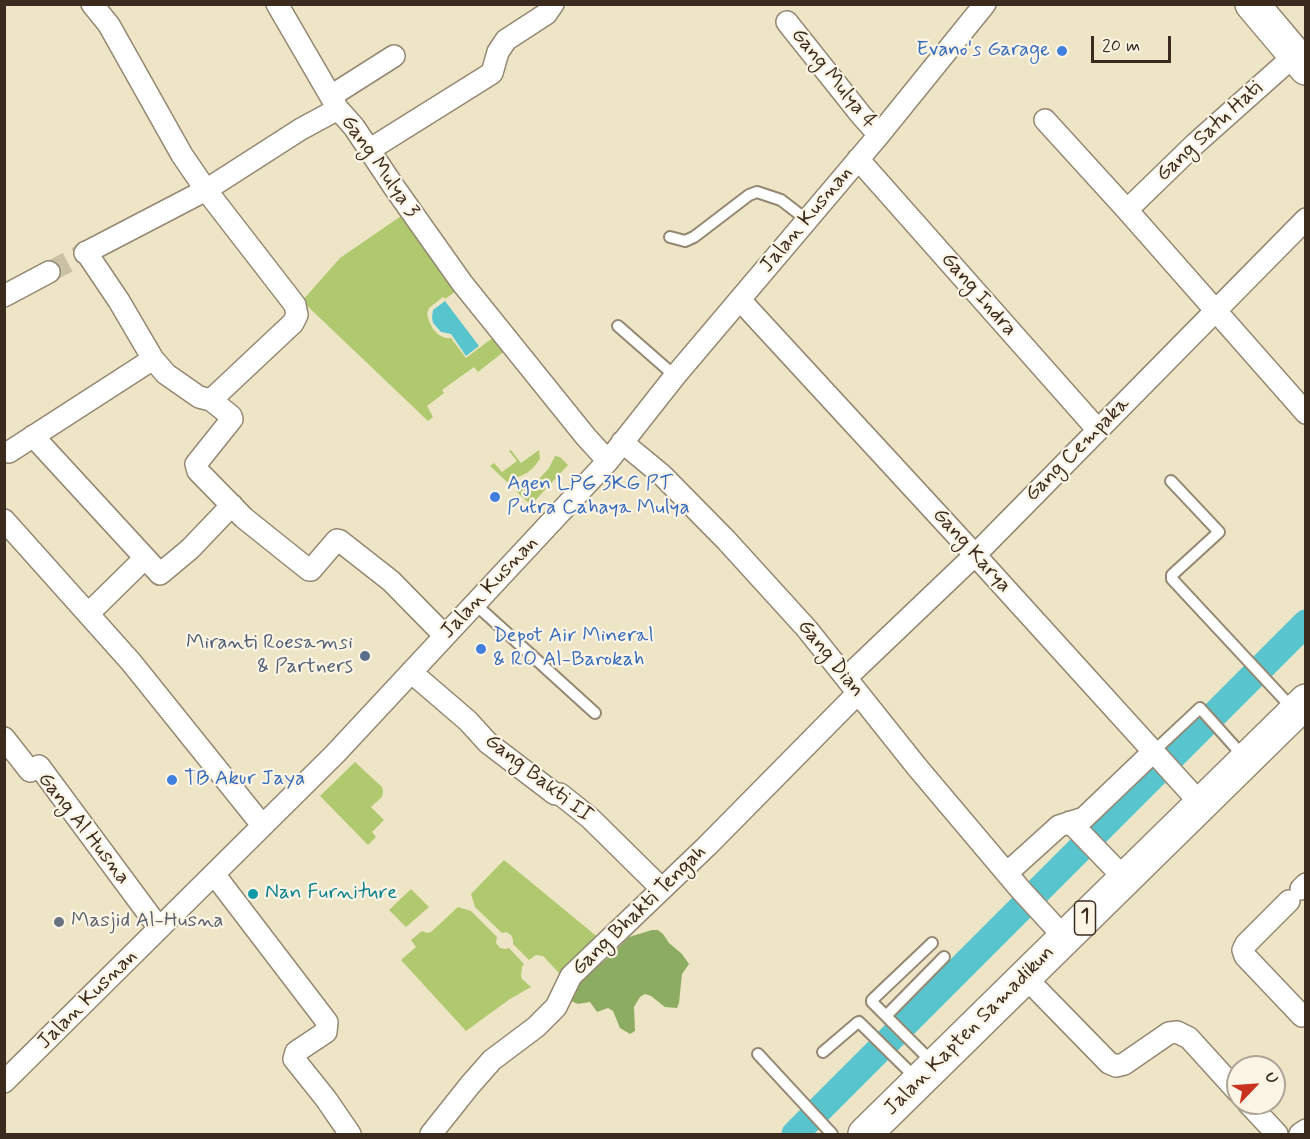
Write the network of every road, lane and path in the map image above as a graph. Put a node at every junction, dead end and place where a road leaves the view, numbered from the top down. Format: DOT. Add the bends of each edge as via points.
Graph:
graph roads {
  1 [pos="92,4"];
  2 [pos="278,4"];
  3 [pos="553,4"];
  4 [pos="985,4"];
  5 [pos="1252,4"];
  6 [pos="787,22"];
  7 [pos="394,56"];
  8 [pos="1300,62"];
  9 [pos="334,102"];
  10 [pos="1045,120"];
  11 [pos="879,135"];
  12 [pos="369,150"];
  13 [pos="858,159"];
  14 [pos="206,190"];
  15 [pos="1127,210"];
  16 [pos="802,217"];
  17 [pos="1305,219"];
  18 [pos="670,237"];
  19 [pos="49,272"];
  20 [pos="4,296"];
  21 [pos="740,300"];
  22 [pos="1215,311"];
  23 [pos="618,326"];
  24 [pos="153,359"];
  25 [pos="670,372"];
  26 [pos="211,400"];
  27 [pos="1305,413"];
  28 [pos="1098,430"];
  29 [pos="33,436"];
  30 [pos="622,442"];
  31 [pos="598,450"];
  32 [pos="9,452"];
  33 [pos="1172,481"];
  34 [pos="232,505"];
  35 [pos="4,520"];
  36 [pos="975,555"];
  37 [pos="145,558"];
  38 [pos="475,604"];
  39 [pos="88,614"];
  40 [pos="445,636"];
  41 [pos="411,672"];
  42 [pos="852,686"];
  43 [pos="1300,706"];
  44 [pos="595,713"];
  45 [pos="4,738"];
  46 [pos="1156,755"];
  47 [pos="1246,759"];
  48 [pos="1201,804"];
  49 [pos="262,825"];
  50 [pos="1074,826"];
  51 [pos="1007,873"];
  52 [pos="214,874"];
  53 [pos="1125,879"];
  54 [pos="662,889"];
  55 [pos="1298,891"];
  56 [pos="159,928"];
  57 [pos="1065,938"];
  58 [pos="932,943"];
  59 [pos="945,957"];
  60 [pos="1025,977"];
  61 [pos="1302,1016"];
  62 [pos="888,1018"];
  63 [pos="823,1052"];
  64 [pos="758,1054"];
  65 [pos="928,1073"];
  66 [pos="1226,1079"];
  67 [pos="4,1082"];
  68 [pos="1259,1115"];
  69 [pos="1305,1130"];
  70 [pos="350,1134"];
  71 [pos="431,1134"];
  72 [pos="832,1134"];
  73 [pos="866,1134"];
  74 [pos="1277,1134"];
  75 [pos="1300,1134"];
  1 -- 14 [label="street" via="109,25"];
  2 -- 9 [label="street"];
  3 -- 12 [label="street" via="546,14 506,40 492,73"];
  4 -- 11 [label="street, Jalan Kusnan"];
  5 -- 8 [label="highway"];
  6 -- 11 [label="street, Gang Mulya 4"];
  7 -- 9 [label="street"];
  8 -- 15 [label="street, Gang Satu Hati" via="1195,144"];
  9 -- 12 [label="street, Gang Mulya 3"];
  9 -- 14 [label="street, Gang Mulya 3" via="302,129"];
  10 -- 15 [label="street"];
  11 -- 13 [label="street, Jalan Kusnan"];
  12 -- 31 [label="street, Gang Mulya 3" via="462,283"];
  13 -- 16 [label="street, Jalan Kusnan"];
  13 -- 28 [label="street, Gang Indra"];
  14 -- 24 [label="street, Gang Mulya 3" via="86,252"];
  14 -- 26 [label="street" via="295,305 297,315"];
  15 -- 22 [label="street"];
  16 -- 18 [label="lane" via="774,197 757,192 694,237 685,241"];
  16 -- 21 [label="street, Jalan Kusnan"];
  17 -- 22 [label="street, Gang Cempaka"];
  19 -- 20 [label="street"];
  21 -- 25 [label="street, Jalan Kusnan"];
  21 -- 36 [label="street, Gang Karya"];
  22 -- 27 [label="street"];
  22 -- 28 [label="street, Gang Cempaka"];
  23 -- 25 [label="lane"];
  24 -- 26 [label="street" via="166,374 199,397"];
  24 -- 29 [label="street"];
  25 -- 30 [label="street, Jalan Kusnan"];
  26 -- 34 [label="street" via="232,419 196,464 198,471"];
  28 -- 36 [label="street, Gang Cempaka"];
  29 -- 32 [label="street"];
  29 -- 37 [label="street"];
  30 -- 31 [label="street, Jalan Kusnan"];
  30 -- 42 [label="street, Gang Dian" via="662,475 726,540 807,629"];
  31 -- 38 [label="street, Jalan Kusnan"];
  33 -- 43 [label="lane" via="1219,532 1172,579 1264,678"];
  34 -- 37 [label="street" via="162,573"];
  34 -- 40 [label="street" via="309,570 340,541 391,581"];
  35 -- 39 [label="street"];
  36 -- 42 [label="street, Gang Cempaka"];
  36 -- 46 [label="street, Gang Karya"];
  37 -- 39 [label="street"];
  38 -- 40 [label="street, Jalan Kusnan"];
  38 -- 44 [label="lane"];
  39 -- 49 [label="street"];
  40 -- 41 [label="street, Jalan Kusnan"];
  41 -- 49 [label="street, Jalan Kusnan"];
  41 -- 54 [label="street, Gang Bakti II" via="488,743 590,818"];
  42 -- 51 [label="street, Gang Dian"];
  42 -- 54 [label="street, Gang Bhakti Tengah" via="707,846"];
  43 -- 47 [label="highway, Jalan Kapten Samadikun / 1"];
  45 -- 56 [label="street, Gang Al Husna" via="30,771 39,766"];
  46 -- 47 [label="lane" via="1200,708"];
  46 -- 48 [label="street, Gang Karya"];
  46 -- 50 [label="street"];
  47 -- 48 [label="highway, Jalan Kapten Samadikun / 1"];
  48 -- 53 [label="highway, Jalan Kapten Samadikun / 1"];
  49 -- 52 [label="street, Jalan Kusnan"];
  50 -- 51 [label="street" via="1059,826"];
  50 -- 53 [label="street"];
  51 -- 57 [label="street, Gang Dian"];
  52 -- 56 [label="street, Jalan Kusnan"];
  52 -- 70 [label="street" via="327,1022 326,1032 296,1052 294,1059"];
  53 -- 57 [label="highway, Jalan Kapten Samadikun / 1"];
  54 -- 71 [label="street, Gang Bhakti Tengah" via="571,976 556,1007 492,1060"];
  55 -- 61 [label="street" via="1243,950"];
  56 -- 67 [label="street, Jalan Kusnan"];
  57 -- 60 [label="highway, Jalan Kapten Samadikun / 1"];
  58 -- 62 [label="lane" via="872,999"];
  59 -- 62 [label="lane"];
  60 -- 65 [label="highway, Jalan Kapten Samadikun / 1"];
  60 -- 66 [label="street" via="1109,1063 1124,1064 1169,1033 1177,1032 1189,1038"];
  62 -- 65 [label="lane" via="909,1039"];
  63 -- 65 [label="lane" via="860,1022 892,1055"];
  64 -- 72 [label="lane"];
  65 -- 73 [label="highway, Jalan Kapten Samadikun / 1"];
  68 -- 74 [label="street"];
  69 -- 75 [label="street"];
}
